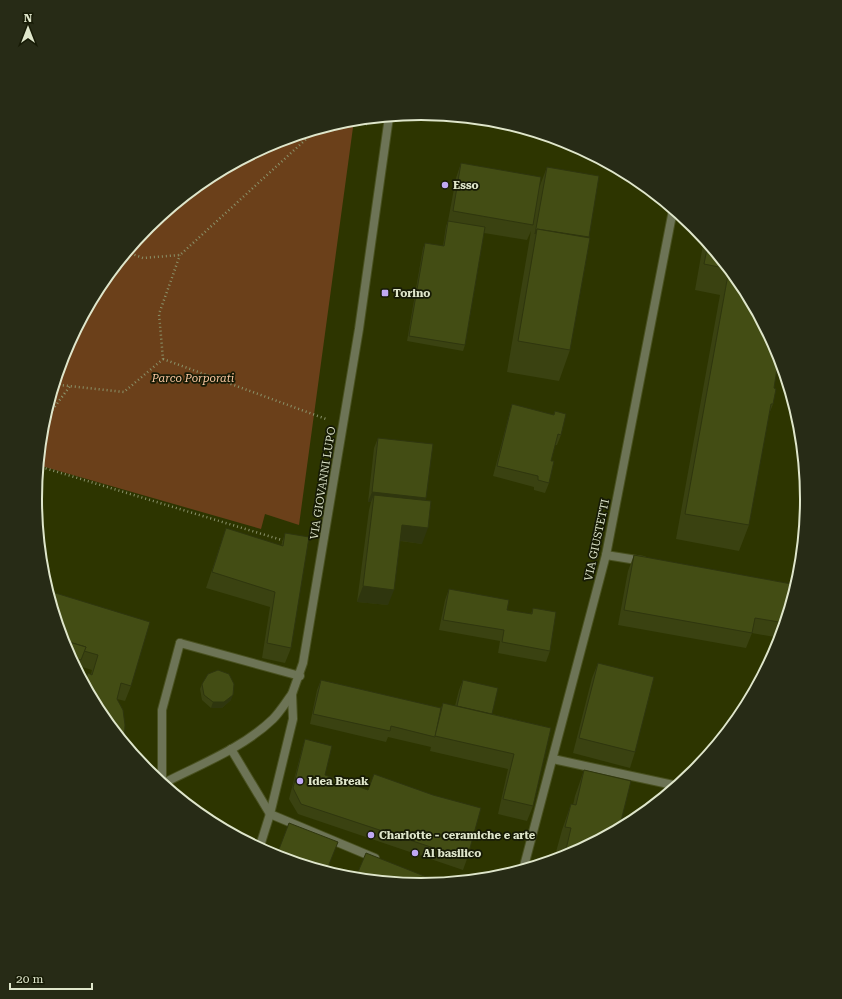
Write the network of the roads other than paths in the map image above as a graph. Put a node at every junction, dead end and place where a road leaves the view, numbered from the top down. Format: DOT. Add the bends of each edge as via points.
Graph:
graph roads {
  1 [pos="388,122"];
  2 [pos="672,216"];
  3 [pos="606,555"];
  4 [pos="652,563"];
  5 [pos="300,676"];
  6 [pos="292,694"];
  7 [pos="231,749"];
  8 [pos="553,759"];
  9 [pos="162,776"];
  10 [pos="168,781"];
  11 [pos="671,784"];
  12 [pos="270,814"];
  13 [pos="261,843"];
  14 [pos="384,863"];
  15 [pos="525,864"];
  1 -- 5 [label="street, VIA GIOVANNI LUPO" via="344,425"];
  2 -- 3 [label="street, VIA GIUSTETTI"];
  3 -- 4 [label="street"];
  3 -- 8 [label="street, VIA GIUSTETTI"];
  5 -- 6 [label="street, VIA GIOVANNI LUPO"];
  5 -- 9 [label="street" via="180,643 162,710"];
  6 -- 7 [label="street" via="273,719"];
  6 -- 12 [label="street, VIA GIOVANNI LUPO" via="293,719"];
  7 -- 10 [label="street"];
  7 -- 12 [label="street"];
  8 -- 11 [label="street"];
  8 -- 15 [label="street, VIA GIUSTETTI"];
  12 -- 13 [label="street, VIA GIOVANNI LUPO"];
  12 -- 14 [label="street"];
}
